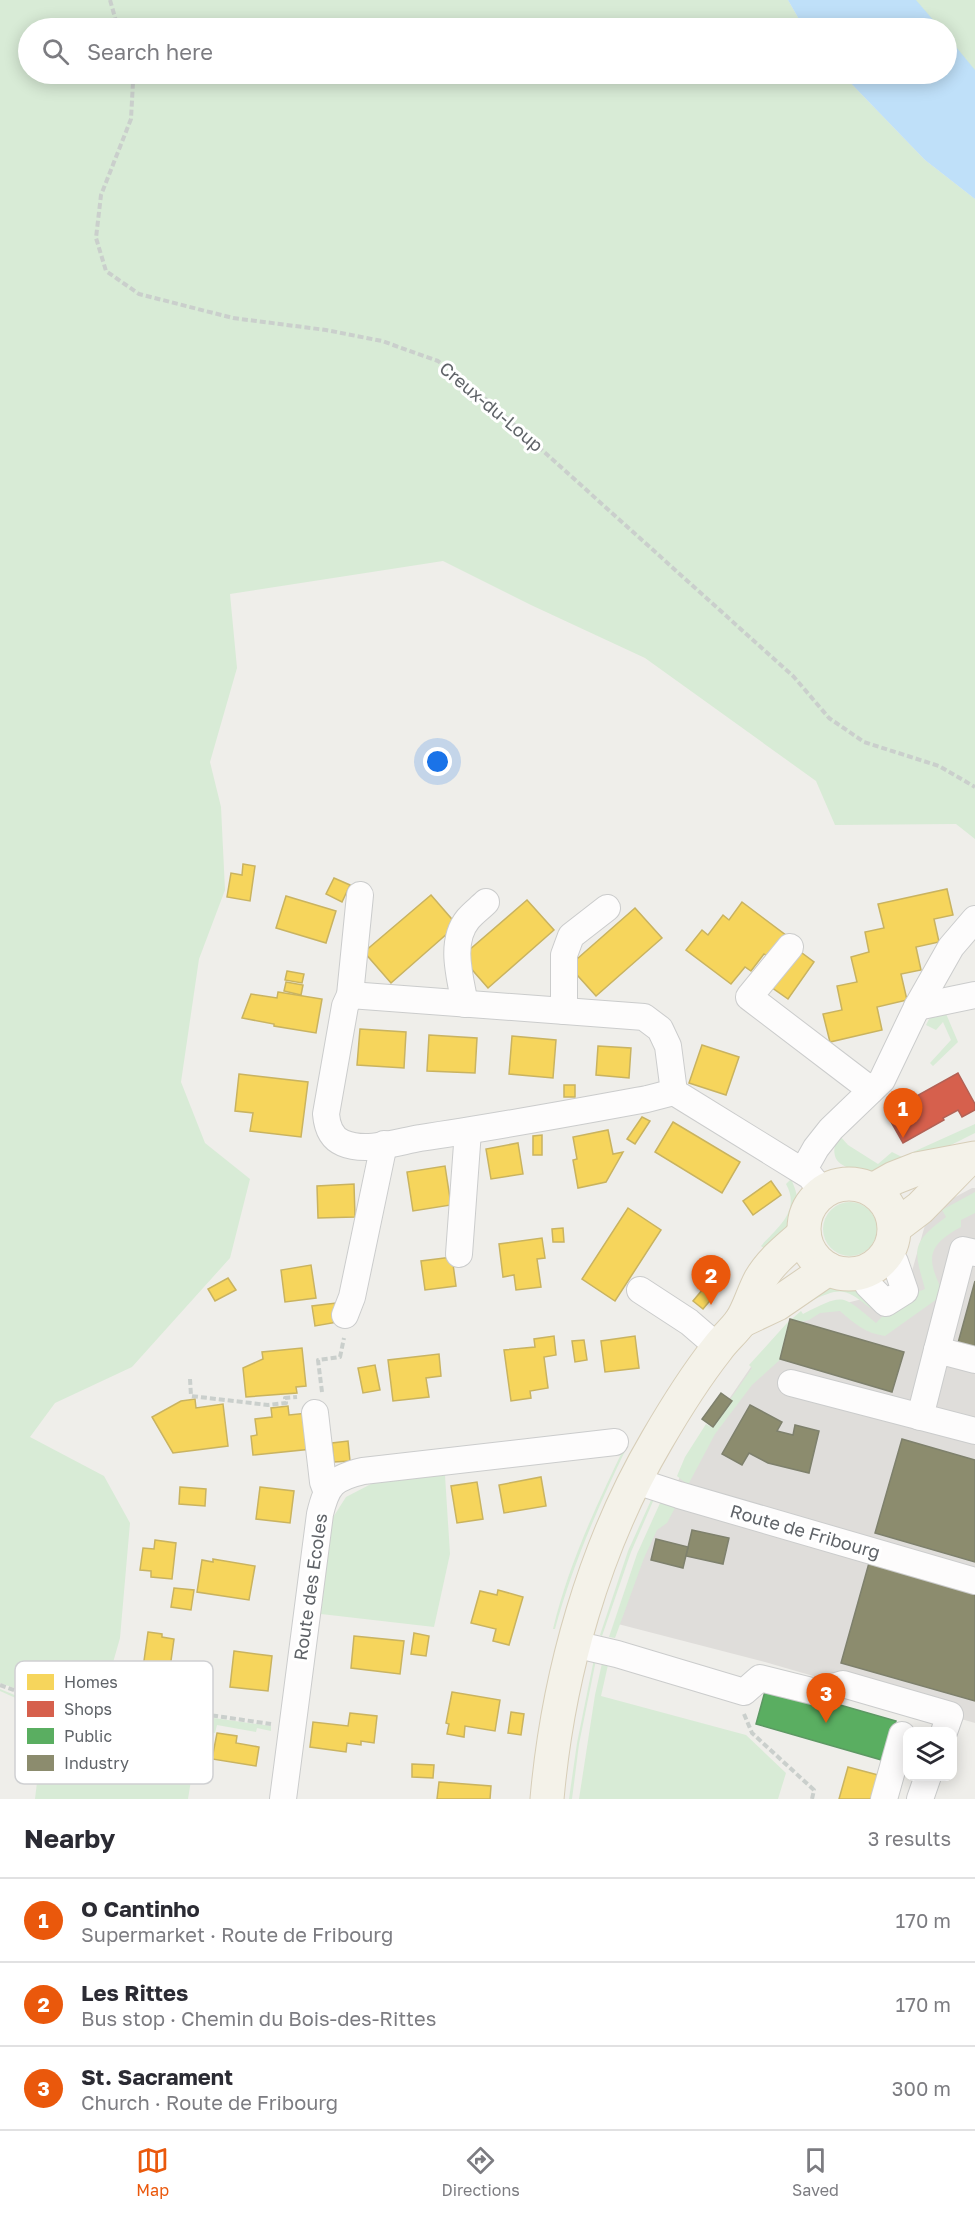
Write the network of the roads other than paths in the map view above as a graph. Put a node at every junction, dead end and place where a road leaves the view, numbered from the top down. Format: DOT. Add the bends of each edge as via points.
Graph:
graph roads {
  1 [pos="360,896"];
  2 [pos="486,902"];
  3 [pos="607,908"];
  4 [pos="975,919"];
  5 [pos="790,947"];
  6 [pos="350,995"];
  7 [pos="975,995"];
  8 [pos="465,1004"];
  9 [pos="917,1007"];
  10 [pos="564,1011"];
  11 [pos="872,1090"];
  12 [pos="674,1092"];
  13 [pos="468,1131"];
  14 [pos="384,1144"];
  15 [pos="971,1160"];
  16 [pos="813,1181"];
  17 [pos="873,1190"];
  18 [pos="804,1234"];
  19 [pos="892,1240"];
  20 [pos="975,1253"];
  21 [pos="459,1254"];
  22 [pos="828,1269"];
  23 [pos="640,1290"];
  24 [pos="348,1306"];
  25 [pos="741,1321"];
  26 [pos="718,1347"];
  27 [pos="937,1350"];
  28 [pos="975,1360"];
  29 [pos="791,1383"];
  30 [pos="313,1400"];
  31 [pos="920,1417"];
  32 [pos="975,1431"];
  33 [pos="615,1442"];
  34 [pos="636,1481"];
  35 [pos="326,1490"];
  36 [pos="975,1581"];
  37 [pos="574,1644"];
  38 [pos="946,1727"];
  39 [pos="902,1735"];
  40 [pos="926,1781"];
  41 [pos="283,1799"];
  42 [pos="547,1799"];
  43 [pos="884,1799"];
  44 [pos="920,1799"];
  1 -- 6 [label="street"];
  2 -- 8 [label="street" via="467,920 459,938 456,956"];
  3 -- 10 [label="street" via="571,936 564,955"];
  4 -- 9 [label="street" via="951,947"];
  5 -- 11 [label="street" via="749,997"];
  6 -- 8 [label="street"];
  6 -- 14 [label="street" via="326,1114 327,1126 342,1143 367,1147"];
  7 -- 9 [label="street"];
  8 -- 10 [label="street"];
  9 -- 11 [label="street" via="882,1080"];
  10 -- 12 [label="street" via="644,1017 660,1029 668,1046"];
  11 -- 16 [label="street" via="816,1148"];
  12 -- 13 [label="street"];
  12 -- 16 [label="street"];
  13 -- 14 [label="street"];
  13 -- 21 [label="street"];
  14 -- 24 [label="street"];
  15 -- 17 [label="main road" via="917,1169"];
  15 -- 19 [label="main road"];
  16 -- 17 [label="main road" via="860,1184"];
  16 -- 18 [label="main road"];
  17 -- 19 [label="main road" via="889,1207"];
  18 -- 22 [label="main road" via="812,1254"];
  18 -- 25 [label="main road" via="761,1279"];
  19 -- 22 [label="main road" via="876,1265 861,1273"];
  20 -- 27 [label="street" via="963,1250"];
  22 -- 25 [label="main road" via="777,1304"];
  23 -- 26 [label="street" via="689,1322"];
  25 -- 26 [label="main road"];
  26 -- 34 [label="main road"];
  27 -- 28 [label="street"];
  27 -- 31 [label="street"];
  29 -- 31 [label="street"];
  30 -- 35 [label="street"];
  31 -- 32 [label="street"];
  33 -- 35 [label="street, Route des Ecoles" via="363,1471 345,1475"];
  34 -- 36 [label="street, Route de Fribourg"];
  34 -- 37 [label="main road" via="594,1581"];
  35 -- 41 [label="street, Route des Ecoles"];
  37 -- 38 [label="street" via="744,1692 760,1678 816,1692 843,1684 950,1715"];
  37 -- 42 [label="main road" via="563,1688"];
  39 -- 43 [label="street"];
  40 -- 44 [label="street"];
}
